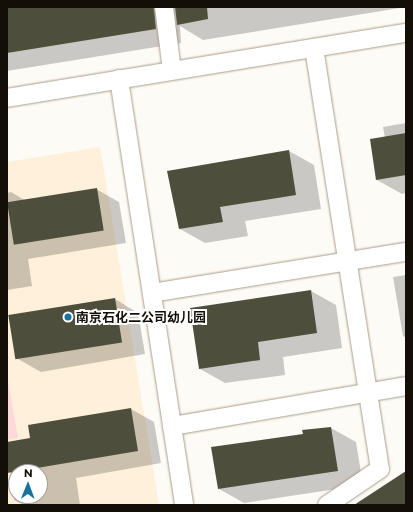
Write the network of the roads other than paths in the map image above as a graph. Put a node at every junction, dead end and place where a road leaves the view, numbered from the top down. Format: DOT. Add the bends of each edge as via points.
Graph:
graph roads {
  1 [pos="164,7"];
  2 [pos="406,33"];
  3 [pos="314,48"];
  4 [pos="172,71"];
  5 [pos="119,79"];
  6 [pos="7,98"];
  7 [pos="406,252"];
  8 [pos="348,259"];
  9 [pos="152,293"];
  10 [pos="406,386"];
  11 [pos="368,393"];
  12 [pos="172,426"];
  13 [pos="184,505"];
  14 [pos="327,505"];
  1 -- 4 [label="lane"];
  2 -- 3 [label="lane"];
  3 -- 4 [label="lane"];
  3 -- 8 [label="lane"];
  4 -- 5 [label="lane"];
  5 -- 6 [label="lane"];
  5 -- 9 [label="lane"];
  7 -- 8 [label="lane"];
  8 -- 9 [label="lane"];
  8 -- 11 [label="lane"];
  9 -- 12 [label="lane"];
  10 -- 11 [label="lane"];
  11 -- 12 [label="lane"];
  11 -- 14 [label="lane" via="380,469"];
  12 -- 13 [label="lane"];
}
